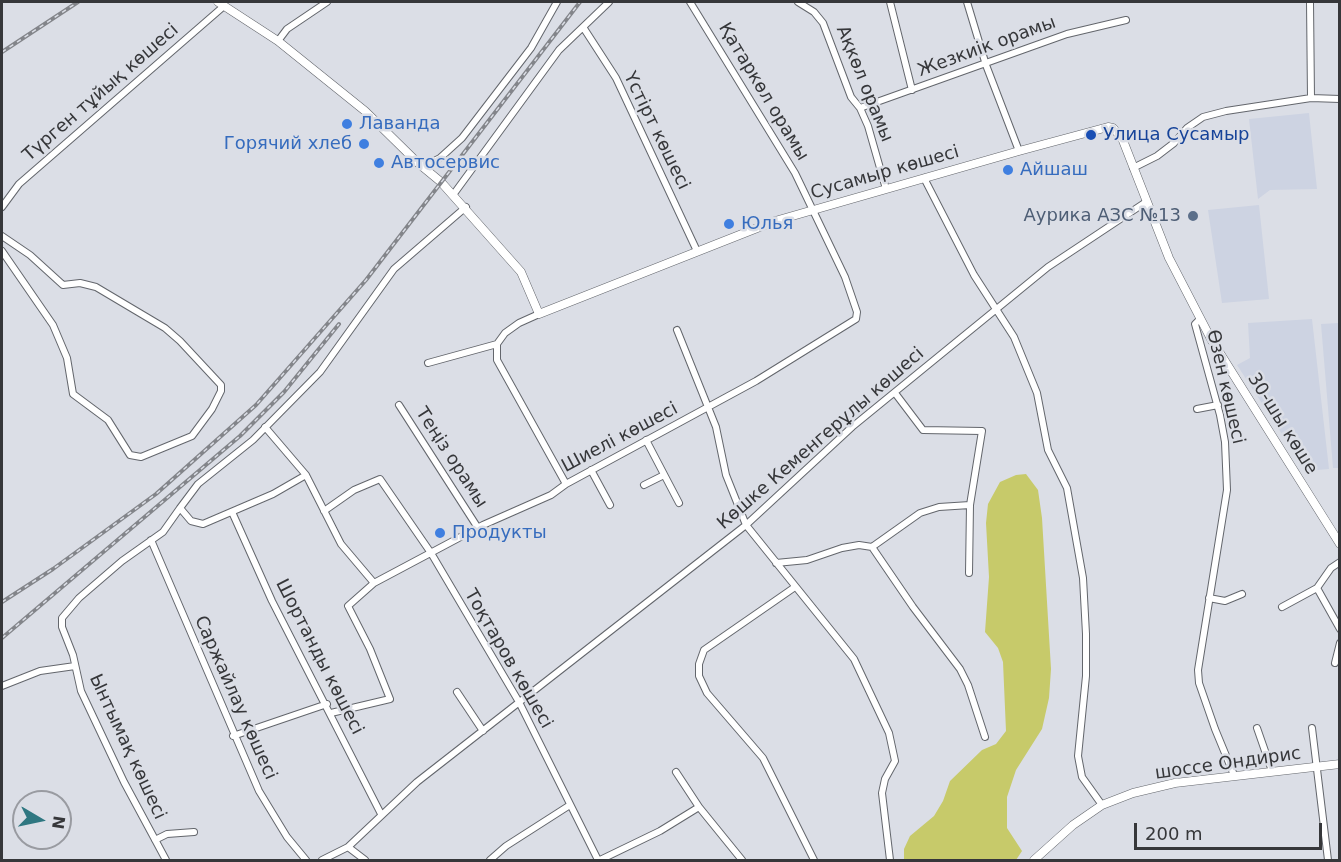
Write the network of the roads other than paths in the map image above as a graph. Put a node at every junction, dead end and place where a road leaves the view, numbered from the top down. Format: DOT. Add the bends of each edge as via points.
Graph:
graph roads {
  1 [pos="327,2"];
  2 [pos="557,2"];
  3 [pos="609,2"];
  4 [pos="690,2"];
  5 [pos="798,2"];
  6 [pos="890,2"];
  7 [pos="968,2"];
  8 [pos="1310,2"];
  9 [pos="221,4"];
  10 [pos="1126,20"];
  11 [pos="583,27"];
  12 [pos="278,41"];
  13 [pos="986,65"];
  14 [pos="912,90"];
  15 [pos="1311,98"];
  16 [pos="1340,99"];
  17 [pos="860,108"];
  18 [pos="1113,128"];
  19 [pos="1019,151"];
  20 [pos="418,164"];
  21 [pos="1133,168"];
  22 [pos="924,178"];
  23 [pos="886,189"];
  24 [pos="453,195"];
  25 [pos="1146,202"];
  26 [pos="2,207"];
  27 [pos="466,207"];
  28 [pos="813,210"];
  29 [pos="2,236"];
  30 [pos="2,251"];
  31 [pos="696,251"];
  32 [pos="853,298"];
  33 [pos="998,309"];
  34 [pos="539,314"];
  35 [pos="1200,319"];
  36 [pos="677,330"];
  37 [pos="497,344"];
  38 [pos="428,363"];
  39 [pos="895,393"];
  40 [pos="399,405"];
  41 [pos="1218,405"];
  42 [pos="709,407"];
  43 [pos="1197,409"];
  44 [pos="265,427"];
  45 [pos="646,440"];
  46 [pos="591,470"];
  47 [pos="306,475"];
  48 [pos="664,475"];
  49 [pos="566,484"];
  50 [pos="644,485"];
  51 [pos="679,503"];
  52 [pos="610,505"];
  53 [pos="970,505"];
  54 [pos="180,508"];
  55 [pos="324,511"];
  56 [pos="232,513"];
  57 [pos="746,525"];
  58 [pos="478,528"];
  59 [pos="151,540"];
  60 [pos="1340,544"];
  61 [pos="872,548"];
  62 [pos="431,553"];
  63 [pos="1340,562"];
  64 [pos="776,563"];
  65 [pos="969,573"];
  66 [pos="374,583"];
  67 [pos="795,586"];
  68 [pos="1317,588"];
  69 [pos="1242,594"];
  70 [pos="1209,598"];
  71 [pos="1282,607"];
  72 [pos="1340,629"];
  73 [pos="1340,643"];
  74 [pos="1335,663"];
  75 [pos="75,666"];
  76 [pos="2,686"];
  77 [pos="457,692"];
  78 [pos="519,702"];
  79 [pos="327,704"];
  80 [pos="331,713"];
  81 [pos="1257,728"];
  82 [pos="1312,728"];
  83 [pos="483,731"];
  84 [pos="233,736"];
  85 [pos="985,737"];
  86 [pos="1340,764"];
  87 [pos="1316,767"];
  88 [pos="1272,771"];
  89 [pos="676,772"];
  90 [pos="1234,775"];
  91 [pos="1102,805"];
  92 [pos="570,806"];
  93 [pos="699,807"];
  94 [pos="381,814"];
  95 [pos="194,832"];
  96 [pos="155,840"];
  97 [pos="348,847"];
  98 [pos="166,861"];
  99 [pos="306,861"];
  100 [pos="322,861"];
  101 [pos="365,861"];
  102 [pos="490,861"];
  103 [pos="599,861"];
  104 [pos="742,861"];
  105 [pos="814,861"];
  106 [pos="890,861"];
  107 [pos="1034,861"];
  108 [pos="1328,861"];
  1 -- 12 [label="street" via="287,29"];
  2 -- 20 [label="street" via="531,48 462,138 440,158"];
  3 -- 11 [label="street"];
  4 -- 28 [label="street, Қатаркөл орамы" via="783,151"];
  5 -- 17 [label="street, Ақкөл орамы" via="820,17 851,97"];
  6 -- 14 [label="street"];
  7 -- 13 [label="street"];
  8 -- 15 [label="street"];
  9 -- 12 [label="main road"];
  9 -- 26 [label="street, Түрген тұйық көшесі" via="19,184"];
  10 -- 13 [label="street, Жезкиік орамы" via="1067,34"];
  11 -- 24 [label="street" via="559,50"];
  11 -- 31 [label="street, Үстірт көшесі" via="616,78"];
  12 -- 20 [label="main road" via="365,111"];
  13 -- 14 [label="street, Жезкиік орамы"];
  13 -- 19 [label="street"];
  14 -- 17 [label="street, Жезкиік орамы"];
  15 -- 16 [label="street"];
  15 -- 21 [label="street" via="1203,117 1157,156"];
  17 -- 23 [label="street, Ақкөл орамы"];
  18 -- 19 [label="main road, Сусамыр көшесі"];
  18 -- 21 [label="main road, Өзен көшесі" via="1122,138"];
  19 -- 22 [label="main road, Сусамыр көшесі"];
  20 -- 24 [label="main road"];
  21 -- 25 [label="main road, Өзен көшесі"];
  22 -- 23 [label="main road, Сусамыр көшесі"];
  22 -- 33 [label="street" via="974,275"];
  23 -- 28 [label="main road, Сусамыр көшесі"];
  24 -- 27 [label="main road"];
  25 -- 33 [label="street, Көшке Кеменгерұлы көшесі" via="1069,252"];
  25 -- 35 [label="main road, Өзен көшесі"];
  27 -- 34 [label="main road" via="521,272"];
  27 -- 44 [label="street, Ынтымақ көшесі" via="394,269 331,359"];
  28 -- 31 [label="main road, Сусамыр көшесі"];
  28 -- 32 [label="street, Қатаркөл орамы"];
  29 -- 30 [label="street" via="63,285 80,283 96,287 165,328 221,385 212,409 192,436 141,457 129,455 108,420 73,394 67,358 53,325"];
  31 -- 34 [label="main road, Сусамыр көшесі"];
  32 -- 42 [label="street, Шиелі көшесі" via="856,319"];
  33 -- 39 [label="street, Көшке Кеменгерұлы көшесі"];
  33 -- 91 [label="street" via="1031,373 1048,450 1067,488 1085,611 1086,676 1078,756 1082,777"];
  34 -- 37 [label="street, Сусамыр көшесі" via="519,323"];
  35 -- 41 [label="street, Өзен көшесі" via="1195,324"];
  35 -- 60 [label="main road, 30-шы көше"];
  36 -- 42 [label="street"];
  37 -- 38 [label="street"];
  37 -- 49 [label="street" via="502,371"];
  39 -- 53 [label="street" via="923,430 982,431"];
  39 -- 57 [label="street, Көшке Кеменгерұлы көшесі" via="852,427"];
  40 -- 58 [label="street, Теңіз орамы"];
  41 -- 43 [label="street"];
  41 -- 70 [label="street, Өзен көшесі" via="1226,442 1227,490"];
  42 -- 45 [label="street, Шиелі көшесі"];
  42 -- 57 [label="street" via="726,475"];
  44 -- 47 [label="street"];
  44 -- 54 [label="street, Ынтымақ көшесі" via="198,484"];
  45 -- 46 [label="street, Шиелі көшесі"];
  45 -- 48 [label="street"];
  46 -- 49 [label="street, Шиелі көшесі"];
  46 -- 52 [label="street"];
  47 -- 55 [label="street"];
  47 -- 56 [label="street"];
  48 -- 50 [label="street"];
  48 -- 51 [label="street"];
  49 -- 58 [label="street, Шиелі көшесі" via="540,501"];
  53 -- 61 [label="street" via="920,513"];
  53 -- 65 [label="street"];
  54 -- 56 [label="street" via="197,524"];
  54 -- 59 [label="street, Ынтымақ көшесі" via="163,532"];
  55 -- 62 [label="street, Тоқтаров көшесі" via="354,490 381,479"];
  55 -- 66 [label="street" via="341,544"];
  56 -- 79 [label="street, Шортанды көшесі" via="272,601"];
  57 -- 64 [label="street"];
  57 -- 78 [label="street, Көшке Кеменгерұлы көшесі"];
  58 -- 62 [label="street, Шиелі көшесі"];
  59 -- 75 [label="street, Ынтымақ көшесі" via="66,611 62,627"];
  59 -- 84 [label="street, Саржайлау көшесі"];
  61 -- 64 [label="street" via="859,545 807,560"];
  61 -- 85 [label="street" via="960,669"];
  62 -- 66 [label="street, Шиелі көшесі"];
  62 -- 78 [label="street, Тоқтаров көшесі"];
  63 -- 68 [label="street"];
  64 -- 67 [label="street"];
  66 -- 80 [label="street, Шиелі көшесі" via="348,606 390,699"];
  67 -- 105 [label="street" via="704,650 699,676 707,693 764,758"];
  67 -- 106 [label="street" via="854,659 889,733 895,760 882,793"];
  68 -- 71 [label="street"];
  68 -- 72 [label="street"];
  69 -- 70 [label="street" via="1225,601"];
  70 -- 90 [label="street, Өзен көшесі" via="1199,683"];
  73 -- 74 [label="street"];
  75 -- 76 [label="street" via="40,671"];
  75 -- 96 [label="street, Ынтымақ көшесі" via="81,691"];
  77 -- 83 [label="street"];
  78 -- 83 [label="street, Көшке Кеменгерұлы көшесі"];
  78 -- 92 [label="street, Тоқтаров көшесі"];
  79 -- 80 [label="street, Шортанды көшесі"];
  79 -- 84 [label="street"];
  80 -- 94 [label="street, Шортанды көшесі"];
  81 -- 88 [label="street"];
  82 -- 87 [label="street"];
  83 -- 94 [label="street, Көшке Кеменгерұлы көшесі"];
  84 -- 99 [label="street, Саржайлау көшесі" via="259,791"];
  86 -- 87 [label="main road, шоссе Ондирис"];
  87 -- 88 [label="main road, шоссе Ондирис"];
  87 -- 108 [label="street"];
  88 -- 90 [label="main road, шоссе Ондирис"];
  89 -- 93 [label="street"];
  90 -- 91 [label="main road, шоссе Ондирис" via="1175,783"];
  91 -- 107 [label="main road, шоссе Ондирис"];
  92 -- 102 [label="street" via="506,846"];
  92 -- 103 [label="street, Тоқтаров көшесі"];
  93 -- 103 [label="street"];
  93 -- 104 [label="street"];
  94 -- 97 [label="street, Көшке Кеменгерұлы көшесі"];
  95 -- 96 [label="street" via="167,834"];
  96 -- 98 [label="street, Ынтымақ көшесі"];
  97 -- 100 [label="street, Көшке Кеменгерұлы көшесі"];
  97 -- 101 [label="street"];
}
